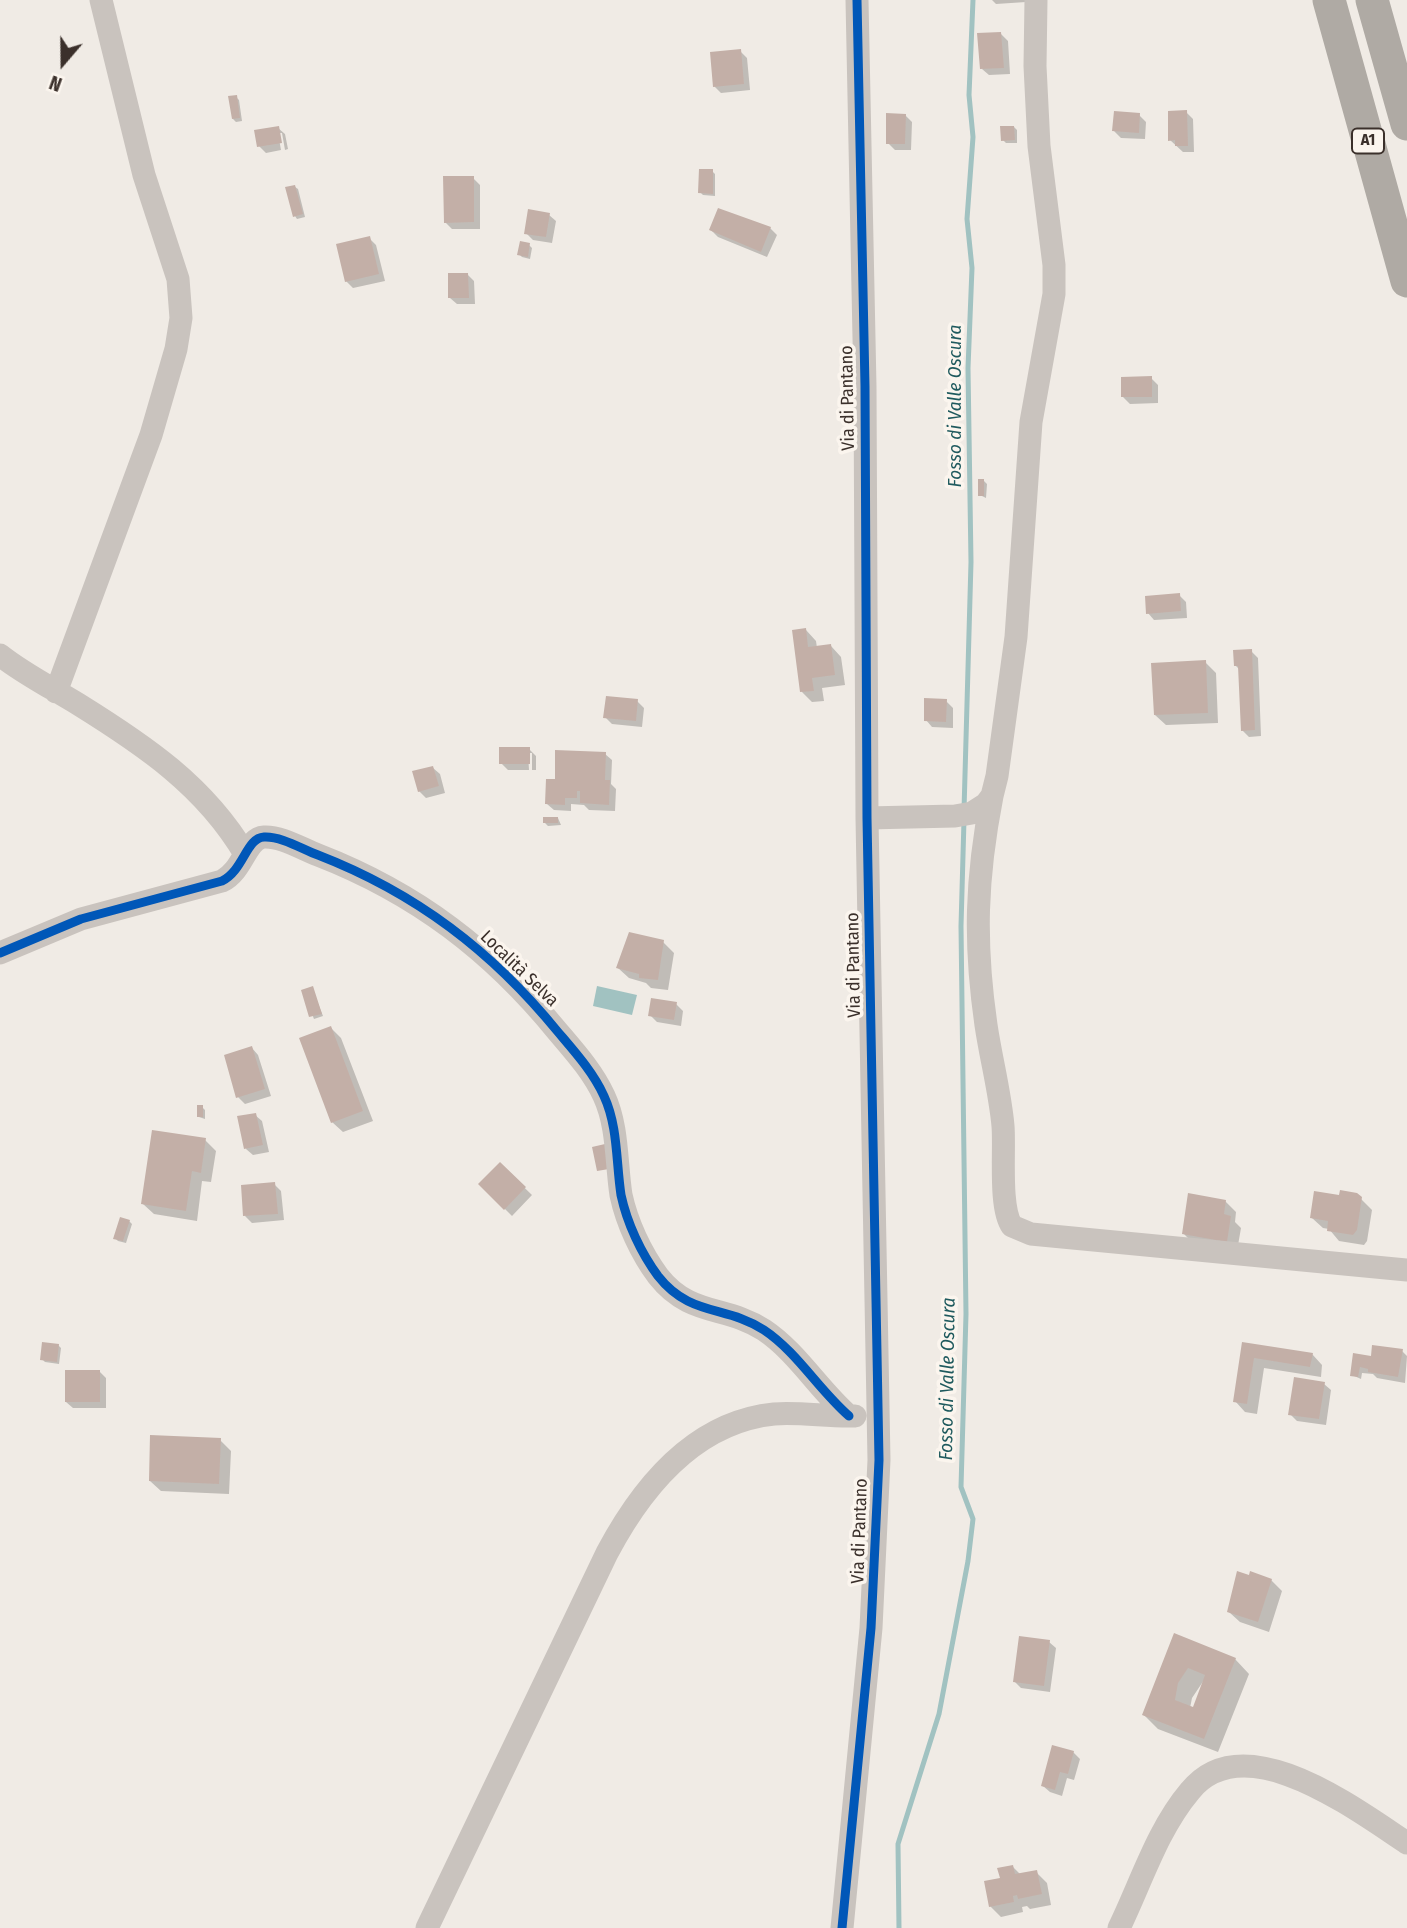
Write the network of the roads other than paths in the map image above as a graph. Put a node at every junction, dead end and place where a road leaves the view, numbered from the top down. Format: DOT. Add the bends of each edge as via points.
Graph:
graph roads {
  1 [pos="101,0"];
  2 [pos="857,0"];
  3 [pos="1036,0"];
  4 [pos="1329,0"];
  5 [pos="1372,0"];
  6 [pos="1407,124"];
  7 [pos="1407,281"];
  8 [pos="0,655"];
  9 [pos="56,692"];
  10 [pos="992,796"];
  11 [pos="867,818"];
  12 [pos="245,854"];
  13 [pos="0,953"];
  14 [pos="1407,1270"];
  15 [pos="879,1413"];
  16 [pos="849,1416"];
  17 [pos="1407,1843"];
  18 [pos="427,1928"];
  19 [pos="842,1928"];
  20 [pos="1119,1928"];
  1 -- 9 [label="street" via="149,190 178,279 181,318 151,435"];
  2 -- 11 [label="street, Via di Pantano"];
  3 -- 10 [label="street" via="1037,121 1054,294 1031,422 1016,637"];
  4 -- 7 [label="highway, A1"];
  5 -- 6 [label="highway, A1"];
  8 -- 9 [label="street"];
  9 -- 12 [label="street" via="181,777 210,804"];
  10 -- 11 [label="street" via="977,811 964,815"];
  10 -- 14 [label="street" via="979,877 978,944 1002,1120 1004,1209 1012,1226 1031,1234"];
  11 -- 15 [label="street, Via di Pantano"];
  12 -- 13 [label="street, Località Selva" via="234,873 222,881 81,919"];
  12 -- 16 [label="street, Località Selva" via="256,839 271,837 356,870 427,910 500,969 585,1064 604,1094 625,1211 659,1277 687,1302 763,1329"];
  15 -- 16 [label="street"];
  15 -- 19 [label="street, Via di Pantano" via="875,1576"];
  16 -- 18 [label="street" via="781,1414 742,1421 701,1440 651,1486 607,1553"];
  17 -- 20 [label="street" via="1306,1782 1256,1766 1226,1766 1198,1782 1175,1812"];
}
